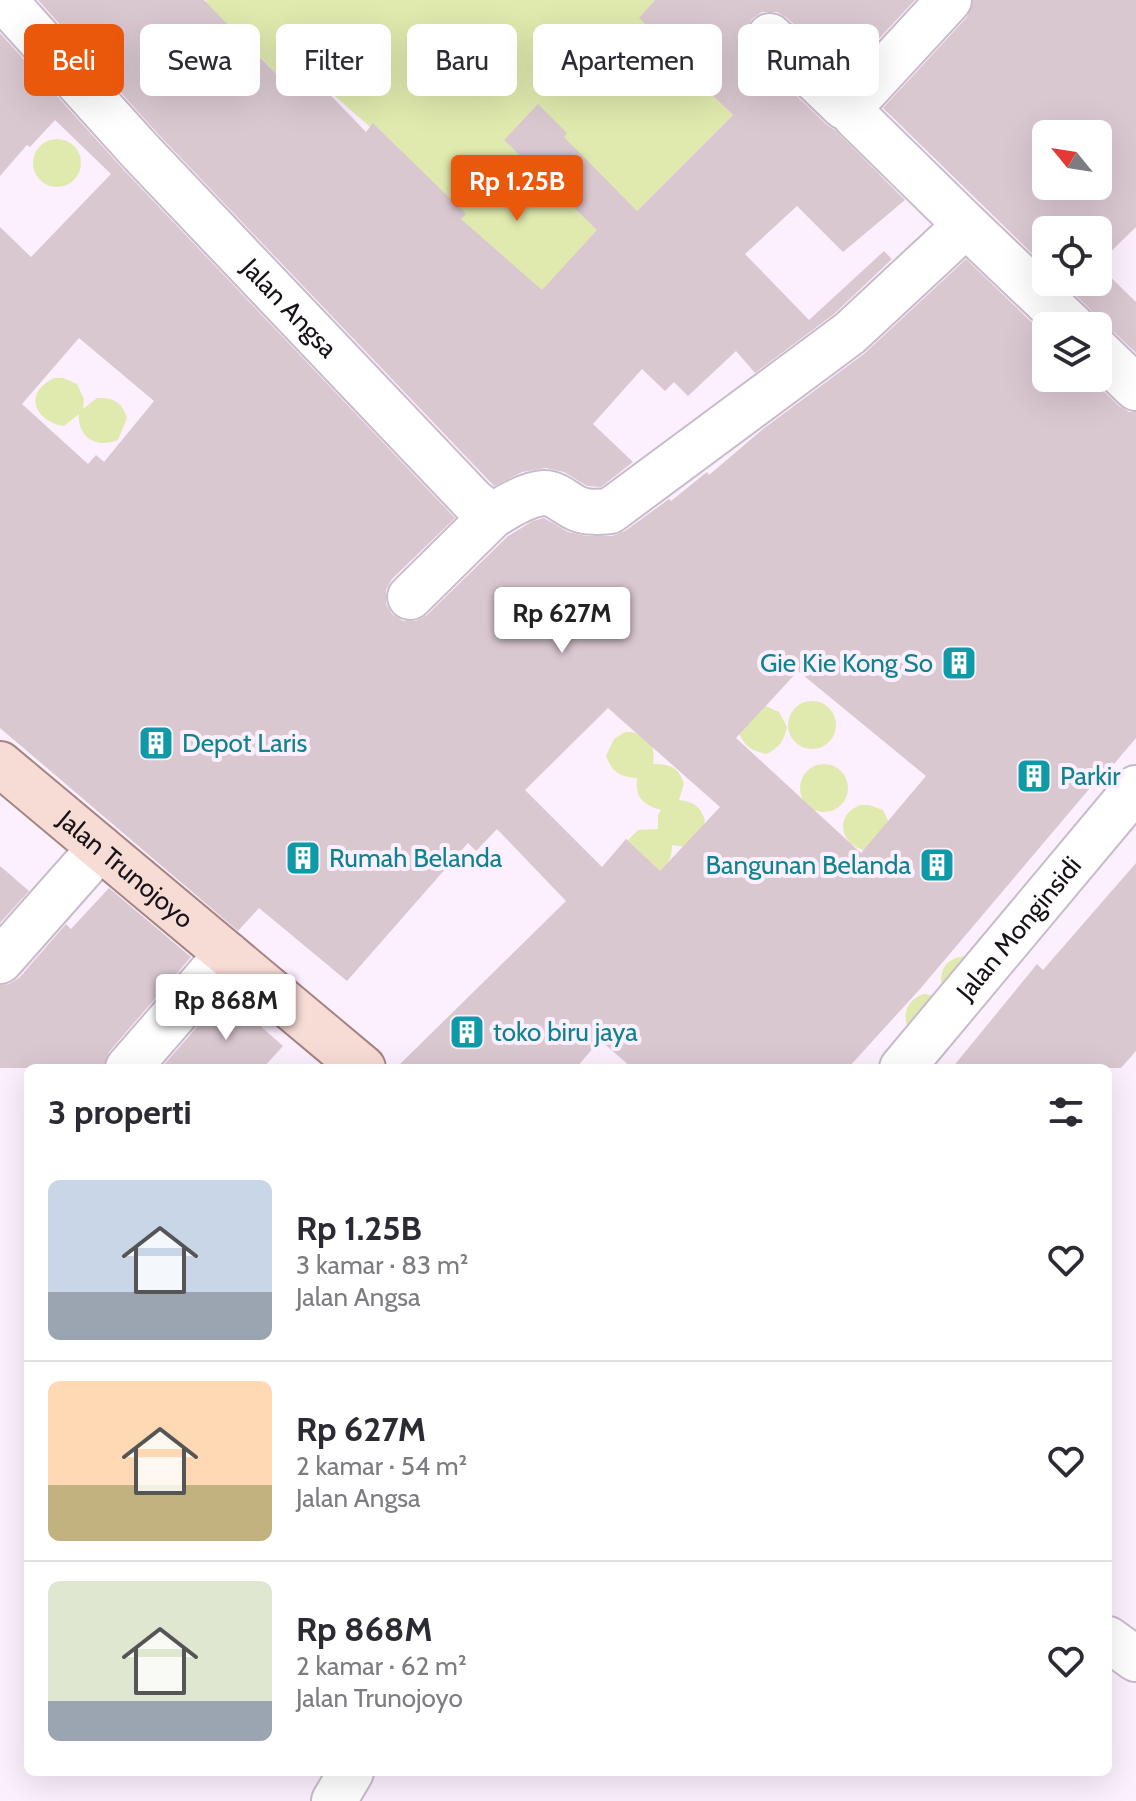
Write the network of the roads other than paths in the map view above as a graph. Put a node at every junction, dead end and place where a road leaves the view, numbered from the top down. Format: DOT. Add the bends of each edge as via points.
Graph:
graph roads {
  1 [pos="4,0"];
  2 [pos="949,0"];
  3 [pos="833,96"];
  4 [pos="852,109"];
  5 [pos="966,225"];
  6 [pos="1057,312"];
  7 [pos="1112,365"];
  8 [pos="1136,388"];
  9 [pos="492,516"];
  10 [pos="410,597"];
  11 [pos="0,764"];
  12 [pos="1136,788"];
  13 [pos="100,848"];
  14 [pos="227,954"];
  15 [pos="0,961"];
  16 [pos="131,1064"];
  17 [pos="358,1064"];
  18 [pos="905,1064"];
  19 [pos="1112,1642"];
  20 [pos="1136,1659"];
  21 [pos="349,1776"];
  22 [pos="334,1801"];
  1 -- 9 [label="street, Jalan Angsa" via="140,151"];
  2 -- 4 [label="street"];
  3 -- 4 [label="street"];
  4 -- 5 [label="street"];
  5 -- 6 [label="street"];
  5 -- 9 [label="street" via="850,333 610,511 578,510 543,493"];
  7 -- 8 [label="street"];
  9 -- 10 [label="street"];
  11 -- 13 [label="main road, Jalan Trunojoyo"];
  12 -- 18 [label="street, Jalan Monginsidi"];
  13 -- 14 [label="main road, Jalan Trunojoyo"];
  13 -- 15 [label="street"];
  14 -- 16 [label="street"];
  14 -- 17 [label="main road, Jalan Trunojoyo"];
  19 -- 20 [label="street"];
  21 -- 22 [label="street"];
}
